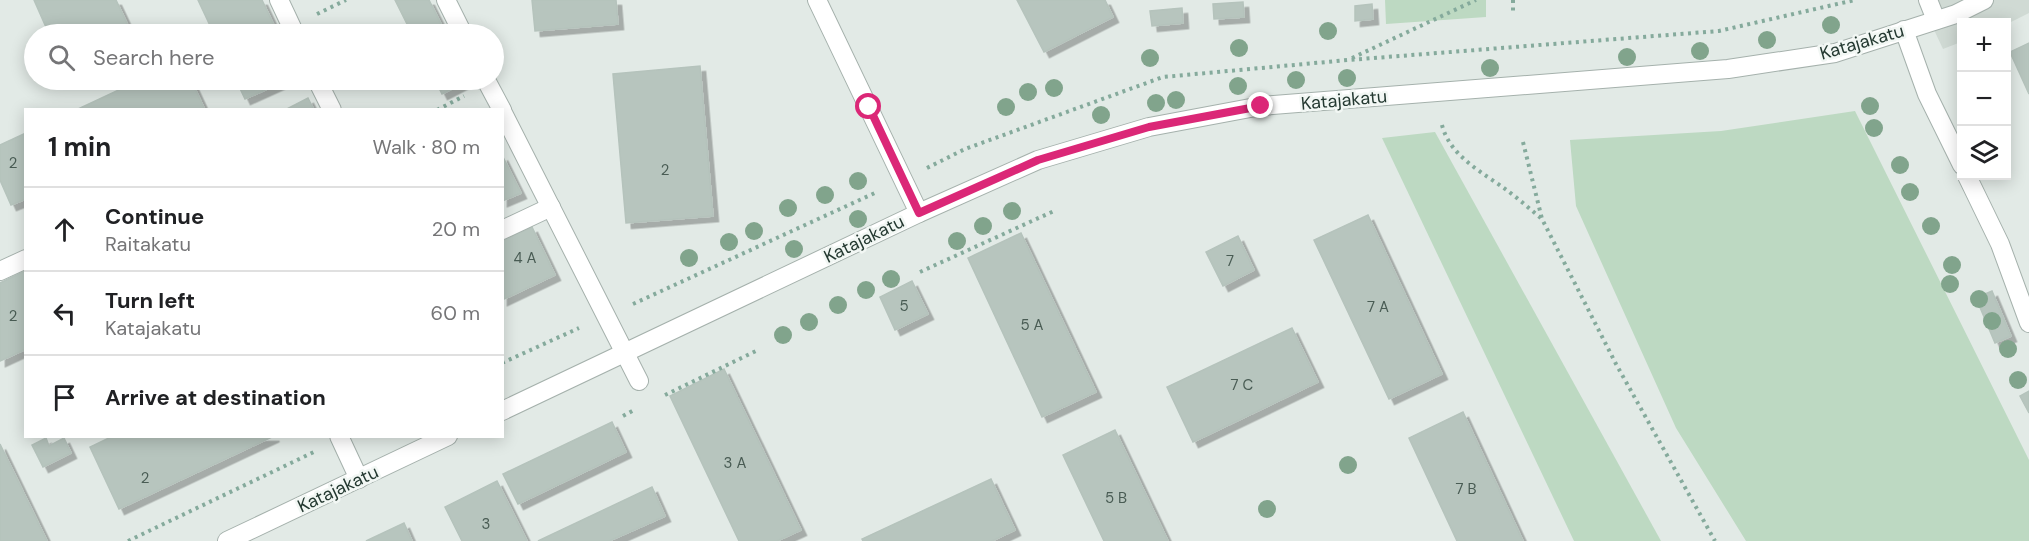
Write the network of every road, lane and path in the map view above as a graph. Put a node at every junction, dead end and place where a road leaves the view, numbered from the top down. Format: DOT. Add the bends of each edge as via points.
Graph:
graph roads {
  1 [pos="279,0"];
  2 [pos="446,0"];
  3 [pos="817,0"];
  4 [pos="1476,0"];
  5 [pos="1513,0"];
  6 [pos="1928,0"];
  7 [pos="1984,0"];
  8 [pos="1513,12"];
  9 [pos="1936,20"];
  10 [pos="291,24"];
  11 [pos="458,24"];
  12 [pos="1904,30"];
  13 [pos="1348,60"];
  14 [pos="322,90"];
  15 [pos="491,90"];
  16 [pos="331,108"];
  17 [pos="501,108"];
  18 [pos="504,114"];
  19 [pos="1442,125"];
  20 [pos="1523,142"];
  21 [pos="1957,155"];
  22 [pos="1969,180"];
  23 [pos="551,207"];
  24 [pos="1054,211"];
  25 [pos="919,213"];
  26 [pos="1542,219"];
  27 [pos="504,229"];
  28 [pos="24,260"];
  29 [pos="0,271"];
  30 [pos="920,272"];
  31 [pos="2029,323"];
  32 [pos="756,351"];
  33 [pos="625,353"];
  34 [pos="639,381"];
  35 [pos="664,396"];
  36 [pos="644,406"];
  37 [pos="504,410"];
  38 [pos="623,416"];
  39 [pos="340,438"];
  40 [pos="444,438"];
  41 [pos="359,479"];
  42 [pos="128,541"];
  43 [pos="227,541"];
  44 [pos="1715,541"];
  1 -- 10 [label="street"];
  2 -- 11 [label="street"];
  3 -- 25 [label="street"];
  4 -- 13 [label="path"];
  5 -- 8 [label="path"];
  6 -- 9 [label="street"];
  7 -- 9 [label="street, Katajakatu"];
  9 -- 12 [label="street, Katajakatu"];
  12 -- 21 [label="street" via="1927,94"];
  12 -- 25 [label="street, Katajakatu" via="1835,53 1728,69 1261,106 1203,116 1149,127 1038,160"];
  14 -- 16 [label="street"];
  15 -- 17 [label="street"];
  18 -- 23 [label="street"];
  19 -- 26 [label="path" via="1444,136 1462,158"];
  20 -- 26 [label="path"];
  22 -- 31 [label="street" via="2000,244"];
  23 -- 27 [label="street"];
  23 -- 33 [label="street"];
  24 -- 30 [label="path"];
  25 -- 33 [label="street, Katajakatu"];
  26 -- 44 [label="path"];
  28 -- 29 [label="street"];
  32 -- 35 [label="path"];
  33 -- 34 [label="street"];
  33 -- 37 [label="street, Katajakatu"];
  36 -- 38 [label="path"];
  39 -- 41 [label="street"];
  39 -- 42 [label="path"];
  40 -- 41 [label="street, Katajakatu"];
  41 -- 43 [label="street, Katajakatu"];
}
